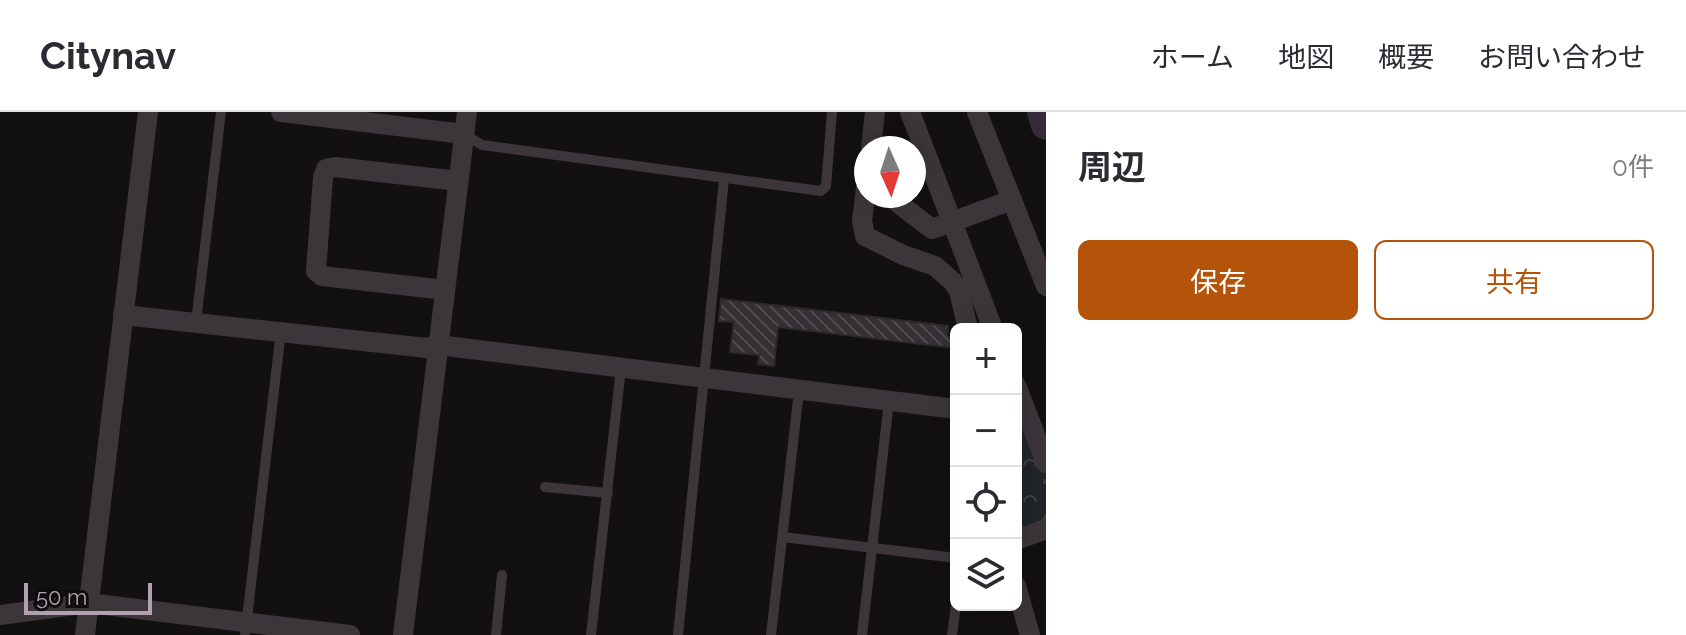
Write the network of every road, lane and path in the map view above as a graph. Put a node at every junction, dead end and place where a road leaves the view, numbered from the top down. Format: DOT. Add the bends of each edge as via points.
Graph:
graph roads {
  1 [pos="148,112"];
  2 [pos="221,112"];
  3 [pos="281,112"];
  4 [pos="467,112"];
  5 [pos="832,112"];
  6 [pos="875,112"];
  7 [pos="910,112"];
  8 [pos="977,112"];
  9 [pos="368,117"];
  10 [pos="464,134"];
  11 [pos="872,136"];
  12 [pos="724,179"];
  13 [pos="458,181"];
  14 [pos="1012,200"];
  15 [pos="864,208"];
  16 [pos="905,208"];
  17 [pos="951,223"];
  18 [pos="1046,286"];
  19 [pos="445,290"];
  20 [pos="123,315"];
  21 [pos="196,322"];
  22 [pos="967,323"];
  23 [pos="991,323"];
  24 [pos="281,331"];
  25 [pos="438,345"];
  26 [pos="621,368"];
  27 [pos="704,380"];
  28 [pos="799,391"];
  29 [pos="1020,395"];
  30 [pos="889,401"];
  31 [pos="950,408"];
  32 [pos="1046,463"];
  33 [pos="545,487"];
  34 [pos="608,493"];
  35 [pos="1046,529"];
  36 [pos="783,537"];
  37 [pos="1019,539"];
  38 [pos="872,548"];
  39 [pos="950,557"];
  40 [pos="502,575"];
  41 [pos="89,603"];
  42 [pos="1022,607"];
  43 [pos="955,611"];
  44 [pos="0,615"];
  45 [pos="246,629"];
  46 [pos="85,635"];
  47 [pos="350,635"];
  48 [pos="403,635"];
  49 [pos="496,635"];
  50 [pos="591,635"];
  51 [pos="678,635"];
  52 [pos="771,635"];
  53 [pos="862,635"];
  54 [pos="952,635"];
  55 [pos="1030,635"];
  1 -- 20 [label="street"];
  2 -- 21 [label="lane"];
  3 -- 9 [label="street"];
  4 -- 10 [label="street"];
  5 -- 12 [label="lane" via="826,186 821,191"];
  6 -- 11 [label="street"];
  7 -- 17 [label="street"];
  8 -- 14 [label="street"];
  9 -- 10 [label="street"];
  10 -- 12 [label="lane" via="482,145"];
  10 -- 13 [label="street"];
  12 -- 27 [label="lane"];
  13 -- 19 [label="street"];
  13 -- 19 [label="street" via="335,167 326,169 323,178 316,271 322,276"];
  14 -- 17 [label="street"];
  14 -- 18 [label="street"];
  15 -- 22 [label="street" via="865,236 935,266 959,291"];
  16 -- 17 [label="street" via="932,229"];
  17 -- 23 [label="street"];
  19 -- 25 [label="street"];
  20 -- 21 [label="street"];
  20 -- 41 [label="street"];
  21 -- 24 [label="street"];
  24 -- 25 [label="street"];
  24 -- 45 [label="lane"];
  25 -- 26 [label="street"];
  25 -- 48 [label="street"];
  26 -- 27 [label="street"];
  26 -- 34 [label="lane"];
  27 -- 28 [label="street"];
  27 -- 51 [label="lane"];
  28 -- 30 [label="street"];
  28 -- 36 [label="lane"];
  29 -- 32 [label="street"];
  30 -- 31 [label="street"];
  30 -- 38 [label="lane"];
  33 -- 34 [label="lane"];
  34 -- 50 [label="lane"];
  35 -- 37 [label="street"];
  36 -- 38 [label="lane"];
  36 -- 52 [label="lane"];
  38 -- 39 [label="lane"];
  38 -- 53 [label="lane"];
  40 -- 49 [label="lane"];
  41 -- 44 [label="street"];
  41 -- 45 [label="street"];
  41 -- 46 [label="street"];
  42 -- 55 [label="street"];
  43 -- 54 [label="lane"];
  45 -- 47 [label="street"];
}
